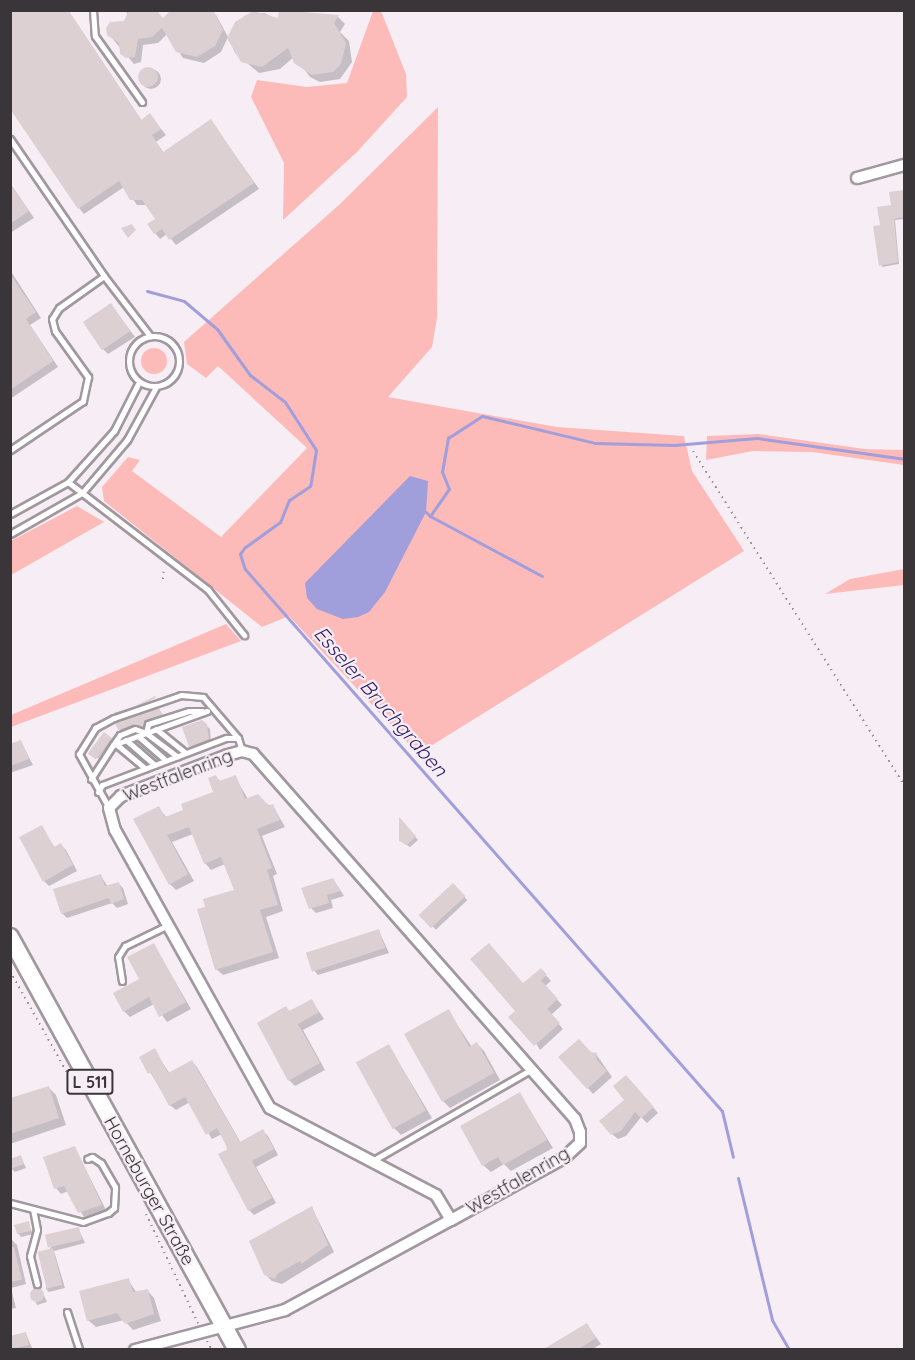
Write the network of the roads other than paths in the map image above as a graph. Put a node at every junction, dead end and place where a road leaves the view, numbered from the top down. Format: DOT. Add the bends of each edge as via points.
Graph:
graph roads {
  1 [pos="93,10"];
  2 [pos="142,102"];
  3 [pos="10,139"];
  4 [pos="904,165"];
  5 [pos="857,178"];
  6 [pos="105,276"];
  7 [pos="150,336"];
  8 [pos="139,382"];
  9 [pos="156,387"];
  10 [pos="114,431"];
  11 [pos="127,440"];
  12 [pos="10,450"];
  13 [pos="68,483"];
  14 [pos="82,493"];
  15 [pos="10,514"];
  16 [pos="10,534"];
  17 [pos="244,634"];
  18 [pos="215,710"];
  19 [pos="207,711"];
  20 [pos="156,729"];
  21 [pos="146,733"];
  22 [pos="138,736"];
  23 [pos="238,738"];
  24 [pos="126,740"];
  25 [pos="115,745"];
  26 [pos="242,751"];
  27 [pos="186,753"];
  28 [pos="177,756"];
  29 [pos="166,760"];
  30 [pos="154,765"];
  31 [pos="145,768"];
  32 [pos="91,779"];
  33 [pos="98,792"];
  34 [pos="109,807"];
  35 [pos="168,925"];
  36 [pos="10,937"];
  37 [pos="122,981"];
  38 [pos="532,1069"];
  39 [pos="87,1159"];
  40 [pos="372,1161"];
  41 [pos="10,1203"];
  42 [pos="33,1209"];
  43 [pos="451,1220"];
  44 [pos="38,1284"];
  45 [pos="67,1312"];
  46 [pos="225,1327"];
  47 [pos="79,1350"];
  48 [pos="135,1350"];
  49 [pos="237,1350"];
  1 -- 2 [label="lane" via="95,36"];
  3 -- 6 [label="lane"];
  4 -- 5 [label="street"];
  6 -- 7 [label="lane"];
  6 -- 12 [label="lane" via="59,308 52,319 54,331 88,377 83,401"];
  7 -- 8 [label="lane" via="137,343 129,356 130,370"];
  7 -- 9 [label="lane" via="170,341 179,359 172,379"];
  8 -- 9 [label="lane"];
  8 -- 10 [label="lane"];
  9 -- 11 [label="lane"];
  10 -- 11 [label="lane"];
  10 -- 13 [label="lane"];
  11 -- 14 [label="lane"];
  13 -- 14 [label="lane"];
  13 -- 15 [label="lane"];
  14 -- 16 [label="lane"];
  14 -- 17 [label="lane" via="208,590"];
  18 -- 19 [label="lane"];
  18 -- 23 [label="lane"];
  18 -- 32 [label="lane" via="203,697 181,695 95,728 79,754"];
  19 -- 20 [label="lane"];
  19 -- 21 [label="lane" via="163,718 148,724"];
  20 -- 21 [label="lane"];
  20 -- 27 [label="lane"];
  21 -- 22 [label="lane"];
  21 -- 25 [label="lane" via="135,729 120,735"];
  21 -- 28 [label="lane"];
  22 -- 24 [label="lane"];
  22 -- 29 [label="lane"];
  23 -- 26 [label="lane"];
  23 -- 27 [label="lane" via="226,738"];
  24 -- 25 [label="lane"];
  24 -- 30 [label="lane"];
  25 -- 31 [label="lane"];
  25 -- 32 [label="lane"];
  26 -- 34 [label="street, Westfalenring" via="122,796"];
  26 -- 38 [label="street, Westfalenring" via="262,761"];
  27 -- 28 [label="lane"];
  28 -- 29 [label="lane"];
  29 -- 30 [label="lane"];
  30 -- 31 [label="lane"];
  31 -- 33 [label="lane" via="102,785"];
  32 -- 33 [label="lane"];
  33 -- 34 [label="lane"];
  34 -- 35 [label="street, Westfalenring" via="115,830"];
  35 -- 37 [label="lane" via="125,946 118,957"];
  35 -- 40 [label="street, Westfalenring" via="270,1108"];
  36 -- 46 [label="main road, Horneburger Straße / L 511"];
  38 -- 40 [label="lane"];
  38 -- 43 [label="street, Westfalenring" via="575,1119 580,1143 564,1158"];
  39 -- 42 [label="lane" via="92,1157 107,1171 115,1187 114,1208 83,1222"];
  40 -- 43 [label="street, Westfalenring" via="436,1195"];
  41 -- 42 [label="lane"];
  42 -- 44 [label="lane" via="37,1230 30,1256"];
  43 -- 46 [label="street, Westfalenring" via="285,1310"];
  45 -- 47 [label="lane"];
  46 -- 48 [label="street, Westfalenring"];
  46 -- 49 [label="main road, Horneburger Straße / L 511"];
}
